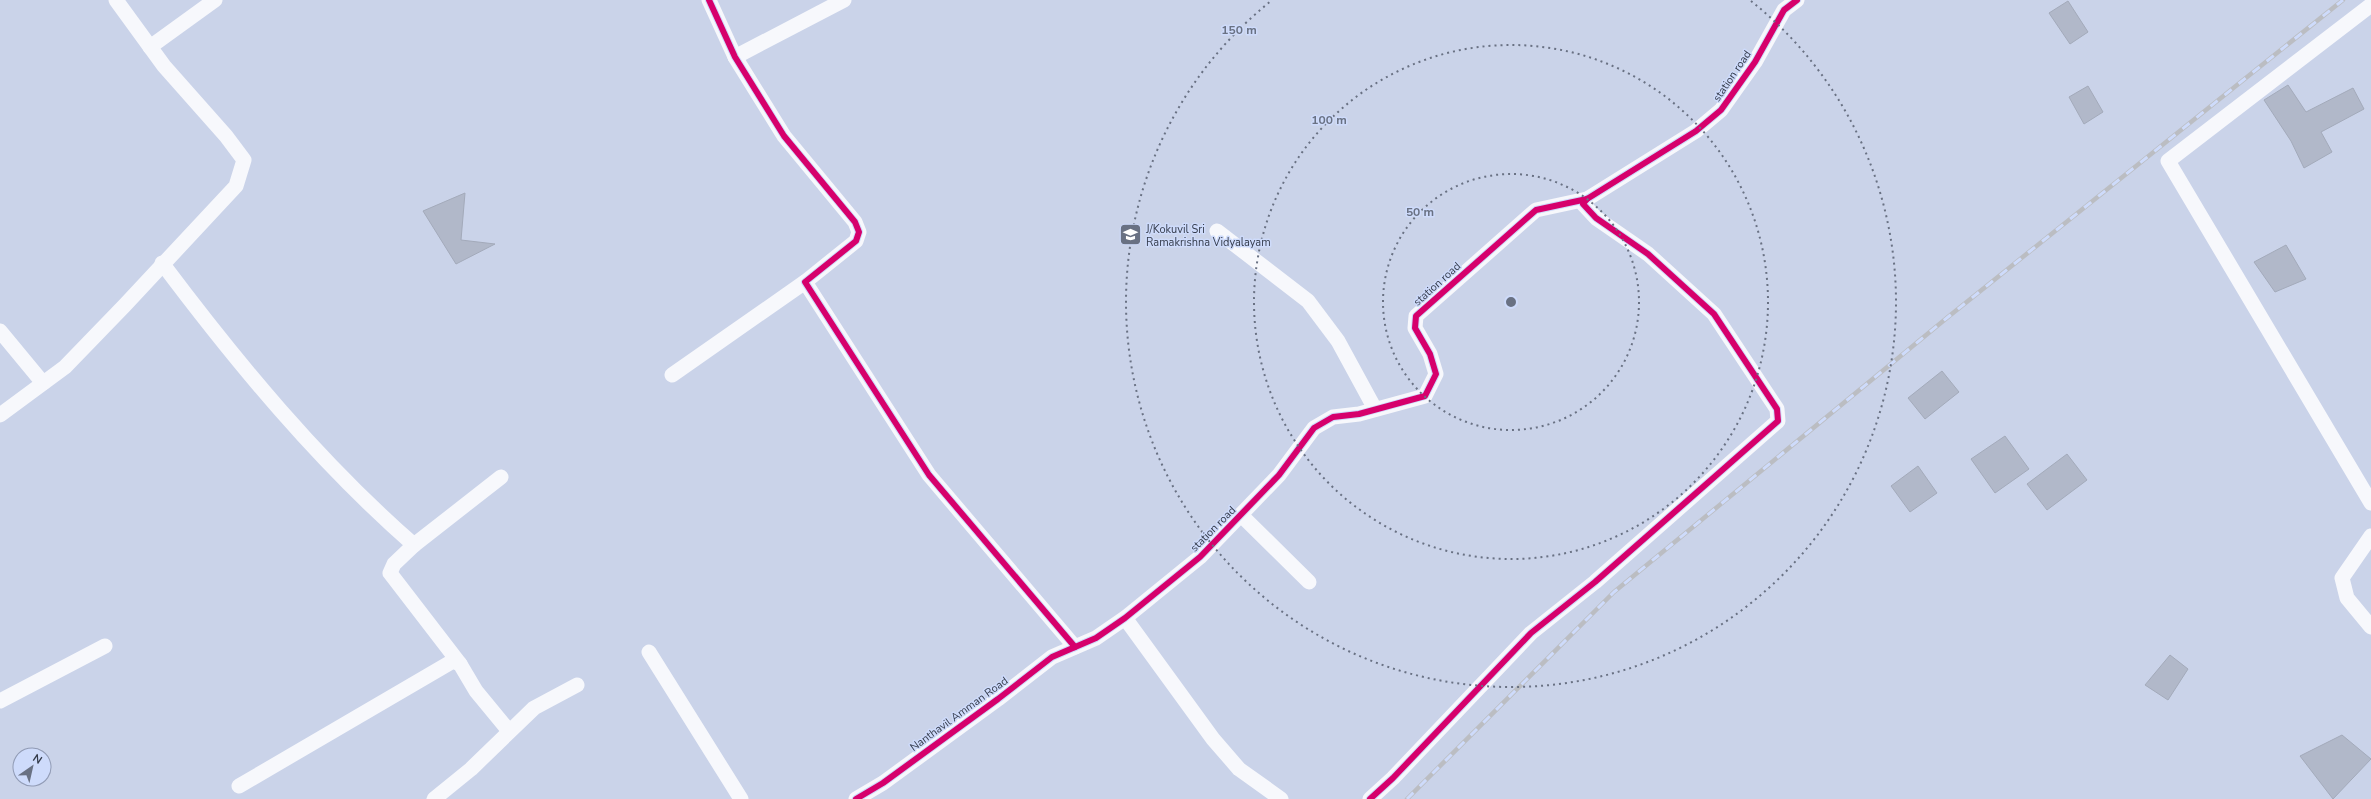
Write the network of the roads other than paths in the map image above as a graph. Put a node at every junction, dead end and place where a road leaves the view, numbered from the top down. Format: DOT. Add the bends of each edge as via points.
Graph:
graph roads {
  1 [pos="116,0"];
  2 [pos="215,0"];
  3 [pos="709,0"];
  4 [pos="844,0"];
  5 [pos="1794,1"];
  6 [pos="2371,5"];
  7 [pos="150,47"];
  8 [pos="735,57"];
  9 [pos="1587,199"];
  10 [pos="1217,231"];
  11 [pos="162,263"];
  12 [pos="805,282"];
  13 [pos="0,331"];
  14 [pos="672,375"];
  15 [pos="43,383"];
  16 [pos="1375,409"];
  17 [pos="0,415"];
  18 [pos="501,477"];
  19 [pos="2371,504"];
  20 [pos="1241,515"];
  21 [pos="2371,536"];
  22 [pos="414,545"];
  23 [pos="1309,582"];
  24 [pos="1125,618"];
  25 [pos="2371,627"];
  26 [pos="105,646"];
  27 [pos="1075,647"];
  28 [pos="649,652"];
  29 [pos="460,664"];
  30 [pos="578,685"];
  31 [pos="0,701"];
  32 [pos="509,731"];
  33 [pos="239,786"];
  34 [pos="434,799"];
  35 [pos="741,799"];
  36 [pos="856,799"];
  37 [pos="1281,799"];
  38 [pos="1370,799"];
  1 -- 7 [label="street"];
  2 -- 7 [label="street"];
  3 -- 8 [label="street"];
  4 -- 8 [label="street"];
  5 -- 9 [label="street, station road" via="1784,10 1755,62 1721,110 1696,132"];
  6 -- 19 [label="street" via="2168,161"];
  7 -- 11 [label="street" via="244,160 236,186"];
  8 -- 12 [label="street" via="784,136 855,222 859,232 856,241"];
  9 -- 16 [label="street, station road" via="1536,210 1416,316 1415,328 1430,354 1436,374 1425,396"];
  9 -- 38 [label="street" via="1583,204 1596,218 1648,254 1714,314 1777,409 1778,421 1595,582 1531,633"];
  10 -- 16 [label="street" via="1308,301 1338,341"];
  11 -- 15 [label="street" via="65,366"];
  11 -- 22 [label="street" via="212,329 328,463 370,507"];
  12 -- 14 [label="street"];
  12 -- 27 [label="street" via="929,474"];
  13 -- 15 [label="street"];
  15 -- 17 [label="street"];
  16 -- 20 [label="street, station road" via="1360,414 1333,417 1314,428 1279,475"];
  18 -- 22 [label="street"];
  20 -- 23 [label="street"];
  20 -- 24 [label="street, station road" via="1200,558"];
  21 -- 25 [label="street" via="2342,578 2347,598"];
  22 -- 29 [label="street" via="394,564 390,573"];
  24 -- 27 [label="street, station road" via="1096,638"];
  24 -- 37 [label="street" via="1213,739 1240,769"];
  26 -- 31 [label="street"];
  27 -- 36 [label="street, Nanthavil Amman Road" via="1052,657 992,704"];
  28 -- 35 [label="street"];
  29 -- 32 [label="street" via="476,691"];
  29 -- 33 [label="street" via="453,660 446,663"];
  30 -- 32 [label="street" via="534,708"];
  32 -- 34 [label="street" via="471,769"];
}
